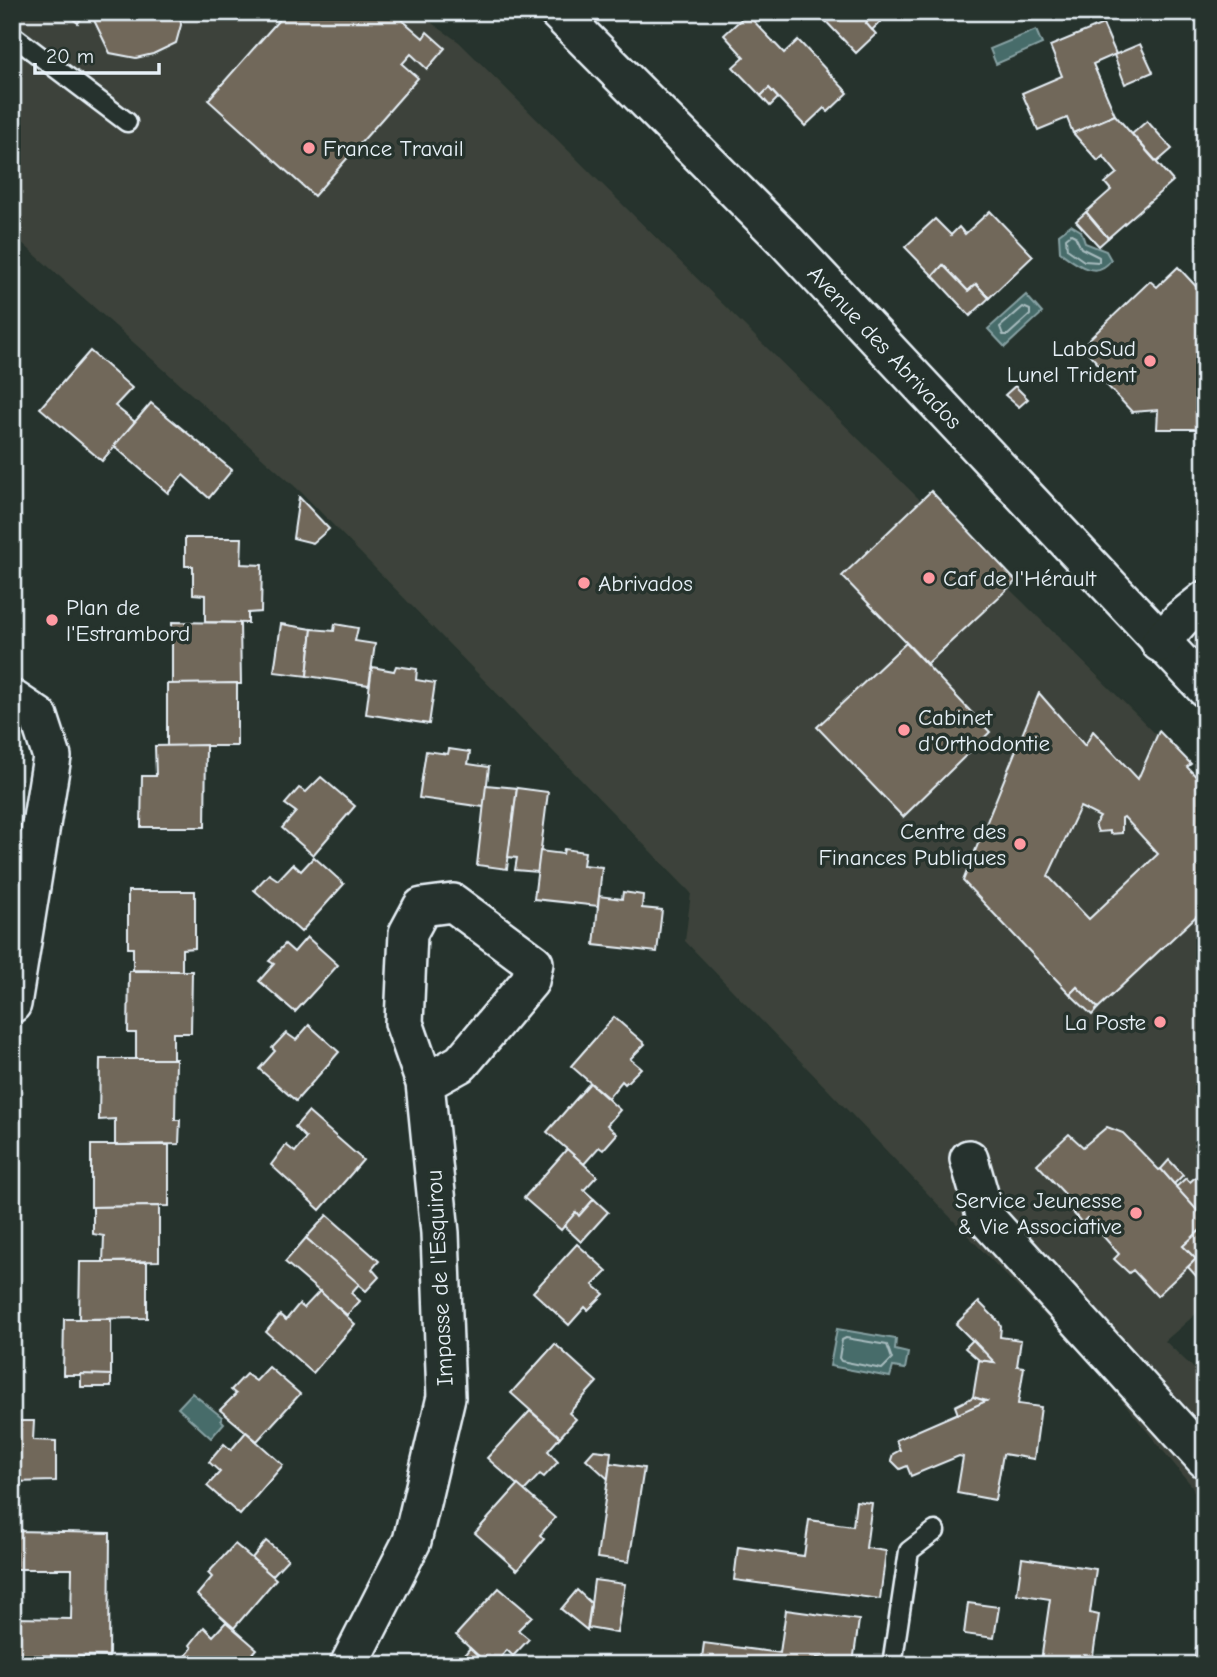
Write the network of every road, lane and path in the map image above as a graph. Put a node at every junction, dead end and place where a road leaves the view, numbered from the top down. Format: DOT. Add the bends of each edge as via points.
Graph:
graph roads {
  1 [pos="558,12"];
  2 [pos="12,35"];
  3 [pos="127,122"];
  4 [pos="1205,600"];
  5 [pos="1160,643"];
  6 [pos="1205,688"];
  7 [pos="26,708"];
  8 [pos="12,1004"];
  9 [pos="425,1083"];
  10 [pos="969,1159"];
  11 [pos="1205,1459"];
  12 [pos="935,1531"];
  13 [pos="349,1665"];
  14 [pos="892,1665"];
  1 -- 5 [label="street, Avenue des Abrivados" via="783,238"];
  2 -- 3 [label="lane"];
  4 -- 5 [label="street"];
  5 -- 6 [label="street, Avenue des Abrivados"];
  7 -- 8 [label="street" via="52,757"];
  9 -- 9 [label="street, Impasse de l'Esquirou" via="461,1063 530,981 534,963 453,902 422,907 408,933 404,1023"];
  9 -- 13 [label="street, Impasse de l'Esquirou" via="440,1233 446,1397 412,1541"];
  10 -- 11 [label="street" via="986,1218"];
  12 -- 14 [label="lane" via="909,1551"];
}
